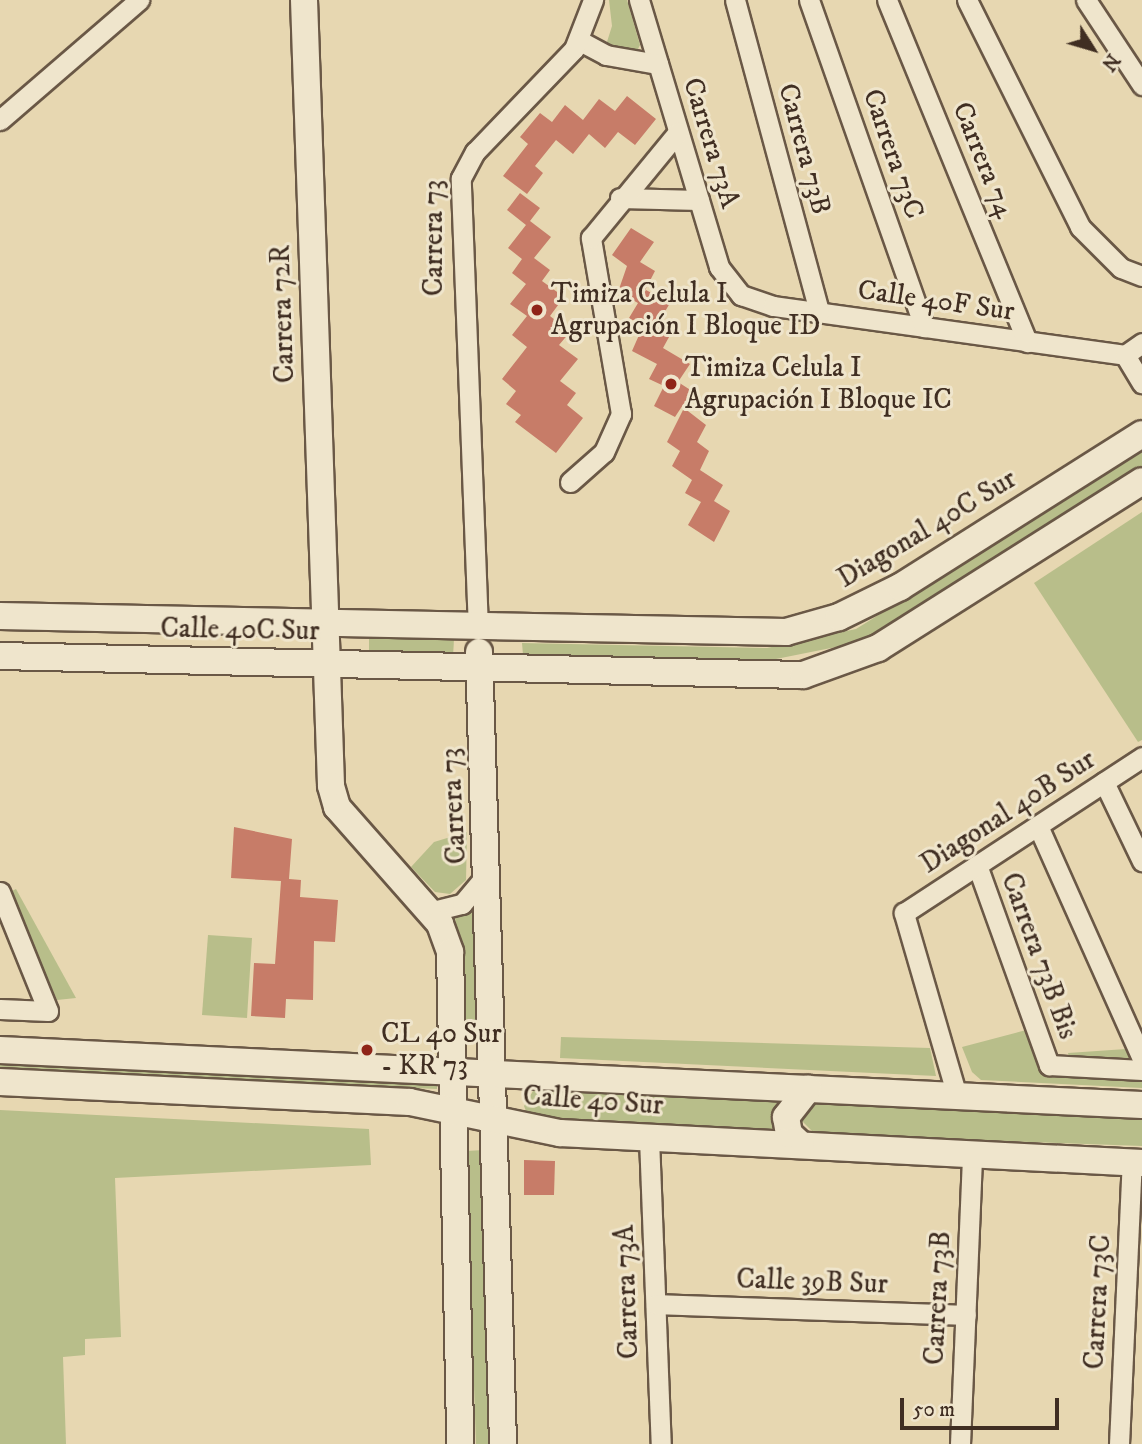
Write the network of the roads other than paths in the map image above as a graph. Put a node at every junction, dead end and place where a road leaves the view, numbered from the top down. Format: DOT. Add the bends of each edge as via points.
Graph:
graph roads {
  1 [pos="139,0"];
  2 [pos="304,0"];
  3 [pos="593,0"];
  4 [pos="639,0"];
  5 [pos="735,0"];
  6 [pos="809,0"];
  7 [pos="887,0"];
  8 [pos="967,0"];
  9 [pos="1086,0"];
  10 [pos="579,41"];
  11 [pos="658,64"];
  12 [pos="1142,85"];
  13 [pos="0,120"];
  14 [pos="678,132"];
  15 [pos="620,198"];
  16 [pos="699,200"];
  17 [pos="1142,276"];
  18 [pos="741,295"];
  19 [pos="819,313"];
  20 [pos="924,327"];
  21 [pos="1027,342"];
  22 [pos="1138,348"];
  23 [pos="1142,383"];
  24 [pos="1142,434"];
  25 [pos="1142,481"];
  26 [pos="570,482"];
  27 [pos="0,616"];
  28 [pos="324,625"];
  29 [pos="478,629"];
  30 [pos="0,656"];
  31 [pos="326,663"];
  32 [pos="479,667"];
  33 [pos="1142,757"];
  34 [pos="1104,782"];
  35 [pos="1038,825"];
  36 [pos="1142,861"];
  37 [pos="977,865"];
  38 [pos="488,873"];
  39 [pos="0,892"];
  40 [pos="429,912"];
  41 [pos="0,1009"];
  42 [pos="0,1050"];
  43 [pos="1142,1059"];
  44 [pos="1142,1070"];
  45 [pos="455,1073"];
  46 [pos="495,1075"];
  47 [pos="0,1082"];
  48 [pos="808,1089"];
  49 [pos="957,1096"];
  50 [pos="1142,1105"];
  51 [pos="454,1113"];
  52 [pos="495,1123"];
  53 [pos="649,1138"];
  54 [pos="801,1145"];
  55 [pos="972,1154"];
  56 [pos="1137,1162"];
  57 [pos="656,1304"];
  58 [pos="965,1315"];
  59 [pos="1133,1326"];
  60 [pos="460,1444"];
  61 [pos="503,1444"];
  62 [pos="661,1444"];
  63 [pos="960,1444"];
  64 [pos="1119,1444"];
  1 -- 13 [label="street"];
  2 -- 28 [label="street, Carrera 72R"];
  3 -- 10 [label="street"];
  4 -- 11 [label="street, Carrera 73A"];
  5 -- 19 [label="street, Carrera 73B"];
  6 -- 20 [label="street, Carrera 73C"];
  7 -- 21 [label="street, Carrera 74"];
  8 -- 17 [label="street, Carrera 74" via="1080,227 1121,268"];
  9 -- 12 [label="street"];
  10 -- 11 [label="street" via="606,55"];
  10 -- 29 [label="street, Carrera 73" via="465,166 461,191"];
  11 -- 14 [label="street, Carrera 73A"];
  14 -- 15 [label="street"];
  14 -- 16 [label="street, Carrera 73A"];
  15 -- 16 [label="street"];
  15 -- 26 [label="street" via="591,238 621,414 604,452"];
  16 -- 18 [label="street, Carrera 73A" via="719,267"];
  18 -- 19 [label="street, Calle 40F Sur"];
  19 -- 20 [label="street, Calle 40F Sur"];
  20 -- 21 [label="street, Calle 40F Sur"];
  21 -- 22 [label="street, Calle 40F Sur"];
  22 -- 23 [label="street"];
  24 -- 29 [label="street, Diagonal 40C Sur" via="900,587 808,628 746,636"];
  25 -- 32 [label="street" via="878,648 829,669 775,676"];
  27 -- 28 [label="street, Calle 40C Sur"];
  28 -- 29 [label="street, Calle 40C Sur"];
  28 -- 31 [label="street, Carrera 73"];
  29 -- 32 [label="street, Carrera 73"];
  30 -- 31 [label="street, Calle 40C Sur"];
  31 -- 32 [label="street, Calle 40C Sur"];
  31 -- 40 [label="street, Carrera 73" via="337,807"];
  32 -- 38 [label="street, Carrera 73"];
  33 -- 34 [label="street, Diagonal 40B Sur"];
  34 -- 35 [label="street, Diagonal 40B Sur"];
  34 -- 36 [label="street"];
  35 -- 37 [label="street, Diagonal 40B Sur"];
  35 -- 43 [label="street"];
  37 -- 44 [label="street, Carrera 73B Bis" via="1049,1065"];
  37 -- 49 [label="street, Diagonal 40B Sur" via="904,913"];
  38 -- 40 [label="street" via="462,904"];
  38 -- 46 [label="street, Carrera 73"];
  39 -- 41 [label="street" via="48,1011"];
  40 -- 45 [label="street, Carrera 73" via="450,952"];
  42 -- 45 [label="street, Calle 40 Sur"];
  45 -- 46 [label="street, Calle 40 Sur"];
  45 -- 51 [label="street, Carrera 73"];
  46 -- 48 [label="street, Calle 40 Sur"];
  46 -- 52 [label="street, Carrera 73"];
  47 -- 51 [label="street, Calle 40 Sur" via="410,1102"];
  48 -- 49 [label="street, Calle 40 Sur"];
  48 -- 54 [label="street" via="786,1117 789,1134"];
  49 -- 50 [label="street, Calle 40 Sur"];
  51 -- 52 [label="street, Calle 40 Sur"];
  51 -- 60 [label="street, Carrera 73"];
  52 -- 53 [label="street, Calle 40 Sur"];
  52 -- 61 [label="street, Carrera 73"];
  53 -- 54 [label="street, Calle 40 Sur"];
  53 -- 57 [label="street, Carrera 73A"];
  54 -- 55 [label="street, Calle 40 Sur"];
  55 -- 56 [label="street, Calle 40 Sur"];
  55 -- 58 [label="street, Carrera 73B"];
  56 -- 59 [label="street, Carrera 73C"];
  57 -- 58 [label="street, Calle 39B Sur"];
  57 -- 62 [label="street, Carrera 73A"];
  58 -- 63 [label="street, Carrera 73B"];
  59 -- 64 [label="street, Carrera 73C"];
}
